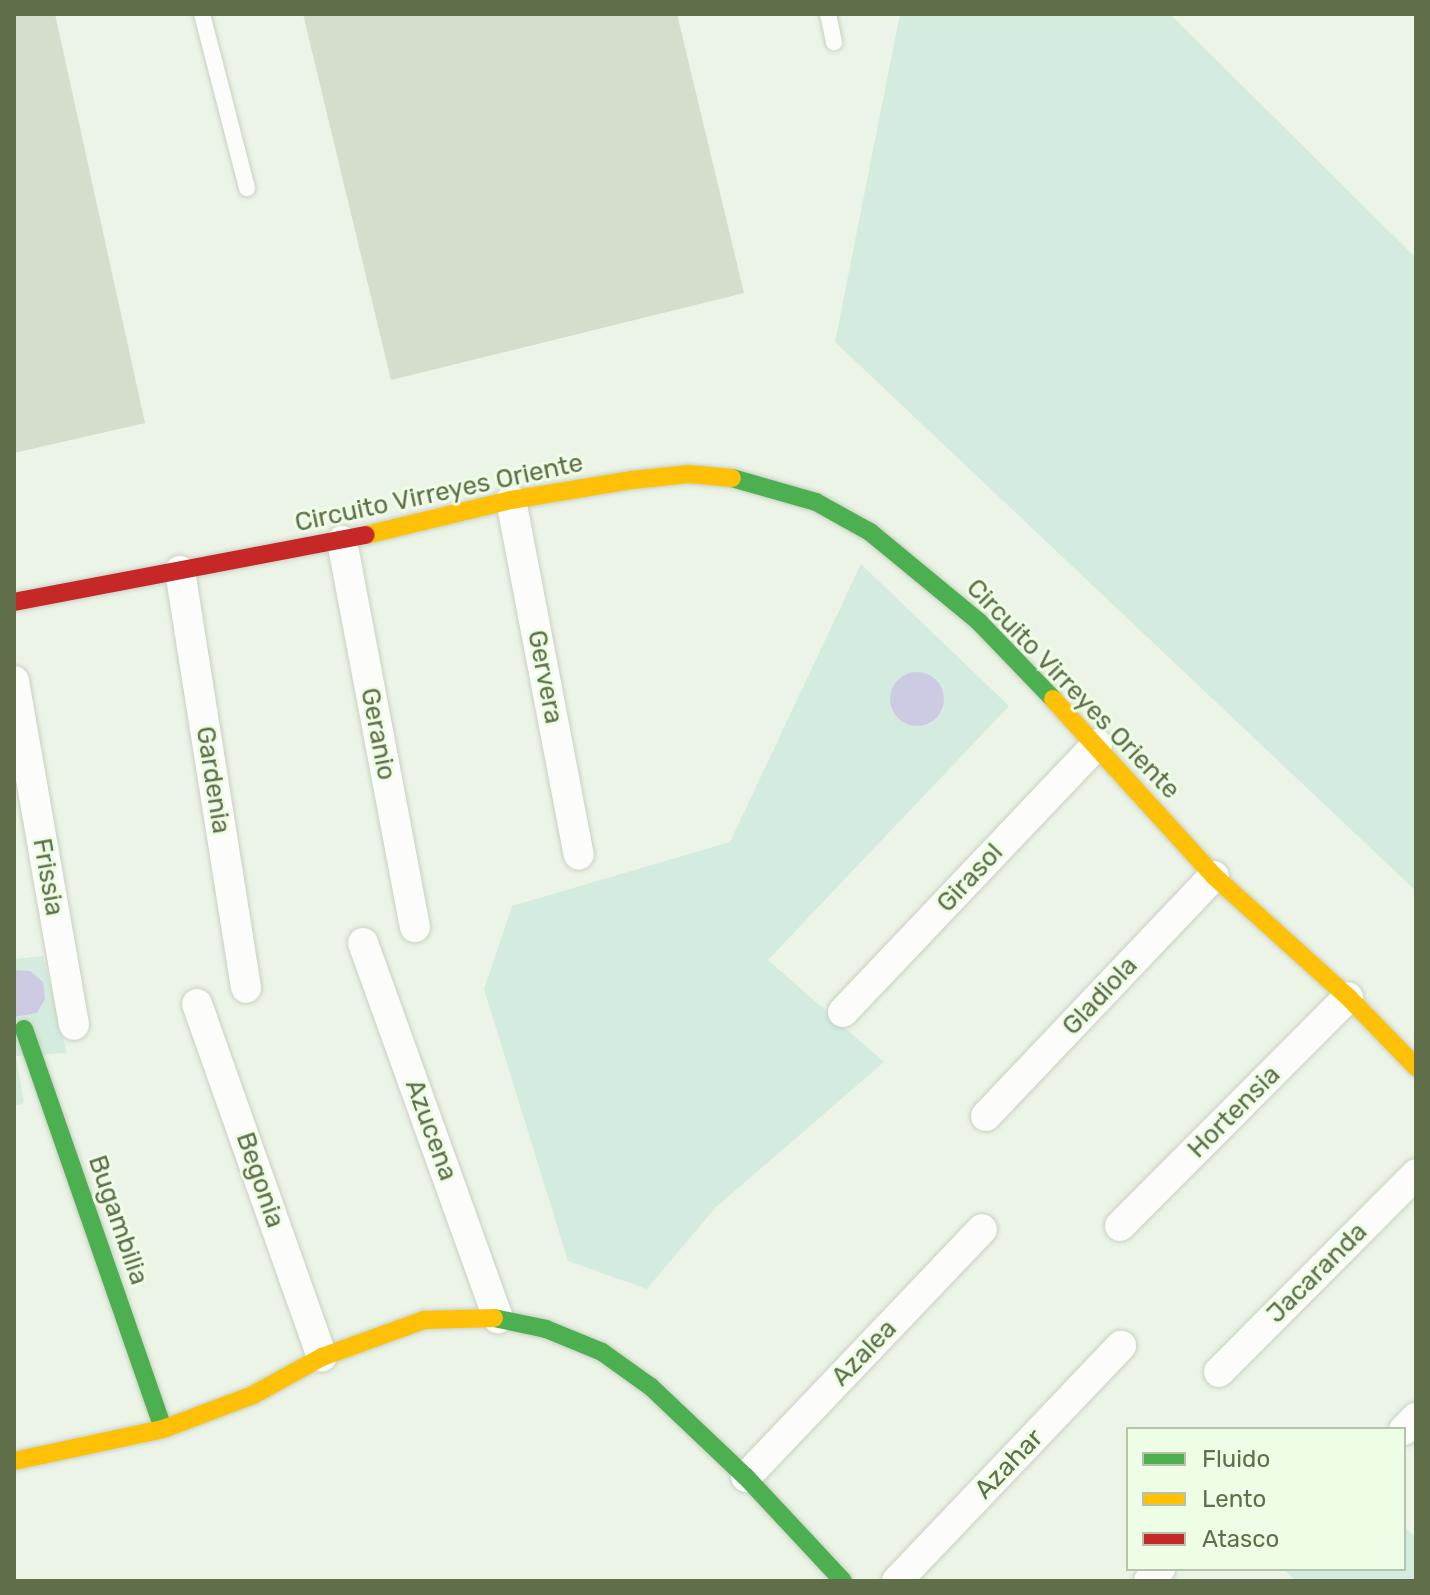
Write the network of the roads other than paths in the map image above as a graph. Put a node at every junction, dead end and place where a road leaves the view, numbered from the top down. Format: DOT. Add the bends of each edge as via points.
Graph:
graph roads {
  1 [pos="202,14"];
  2 [pos="828,14"];
  3 [pos="834,42"];
  4 [pos="247,188"];
  5 [pos="511,500"];
  6 [pos="342,541"];
  7 [pos="180,571"];
  8 [pos="14,602"];
  9 [pos="14,681"];
  10 [pos="1097,744"];
  11 [pos="579,855"];
  12 [pos="1214,876"];
  13 [pos="415,927"];
  14 [pos="363,943"];
  15 [pos="246,988"];
  16 [pos="1348,997"];
  17 [pos="197,1004"];
  18 [pos="843,1012"];
  19 [pos="74,1025"];
  20 [pos="24,1029"];
  21 [pos="1416,1067"];
  22 [pos="986,1116"];
  23 [pos="1416,1174"];
  24 [pos="1120,1226"];
  25 [pos="982,1229"];
  26 [pos="498,1318"];
  27 [pos="1121,1346"];
  28 [pos="322,1357"];
  29 [pos="1219,1372"];
  30 [pos="163,1429"];
  31 [pos="14,1461"];
  32 [pos="746,1477"];
  33 [pos="843,1581"];
  34 [pos="897,1581"];
  1 -- 4 [label="lane"];
  2 -- 3 [label="lane"];
  5 -- 6 [label="street, Circuito Virreyes Oriente"];
  5 -- 10 [label="street, Circuito Virreyes Oriente" via="689,474 748,480 816,502 870,532 979,622"];
  5 -- 11 [label="street, Gervera"];
  6 -- 7 [label="street, Circuito Virreyes Oriente"];
  6 -- 13 [label="street, Geranio"];
  7 -- 8 [label="street, Circuito Virreyes Oriente"];
  7 -- 15 [label="street, Gardenia"];
  9 -- 19 [label="street, Frissia"];
  10 -- 12 [label="street, Circuito Virreyes Oriente"];
  10 -- 18 [label="street, Girasol"];
  12 -- 16 [label="street, Circuito Virreyes Oriente"];
  12 -- 22 [label="street, Gladiola"];
  14 -- 26 [label="street, Azucena"];
  16 -- 21 [label="street, Circuito Virreyes Oriente"];
  16 -- 24 [label="street, Hortensia"];
  17 -- 28 [label="street, Begonia"];
  20 -- 30 [label="street, Bugambilia"];
  23 -- 29 [label="street, Jacaranda"];
  25 -- 32 [label="street, Azalea"];
  26 -- 28 [label="street" via="424,1320"];
  26 -- 32 [label="street" via="546,1329 602,1352 651,1387"];
  27 -- 34 [label="street, Azahar"];
  28 -- 30 [label="street" via="253,1395"];
  30 -- 31 [label="street"];
  32 -- 33 [label="street"];
}
